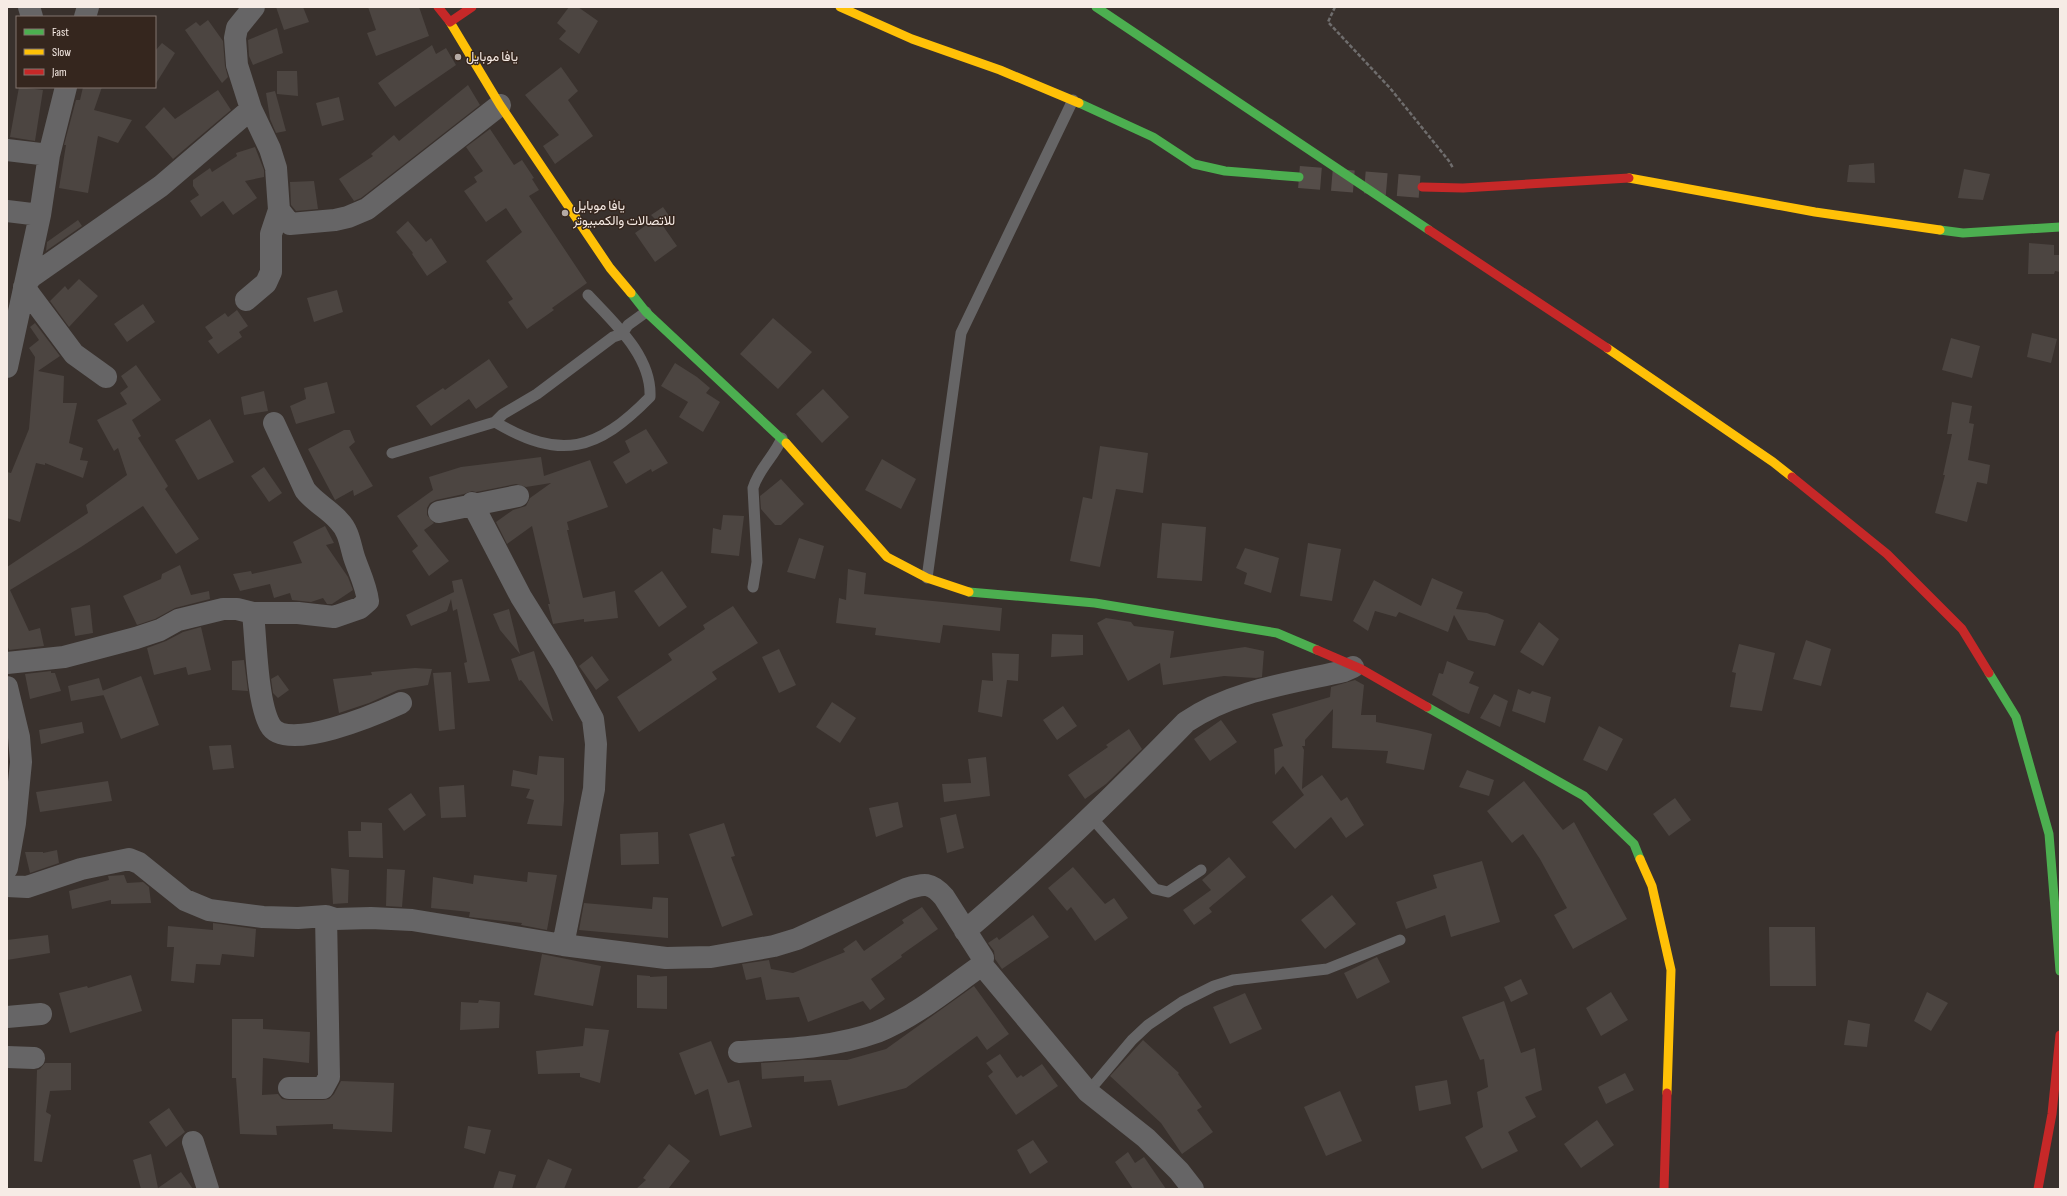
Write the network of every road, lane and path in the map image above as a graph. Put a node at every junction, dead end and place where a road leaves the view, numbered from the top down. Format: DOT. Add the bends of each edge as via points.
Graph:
graph roads {
  1 [pos="254,7"];
  2 [pos="438,7"];
  3 [pos="472,7"];
  4 [pos="840,7"];
  5 [pos="1096,7"];
  6 [pos="1335,7"];
  7 [pos="450,22"];
  8 [pos="66,88"];
  9 [pos="1073,100"];
  10 [pos="500,105"];
  11 [pos="251,109"];
  12 [pos="7,150"];
  13 [pos="48,155"];
  14 [pos="1299,177"];
  15 [pos="1422,187"];
  16 [pos="1463,188"];
  17 [pos="279,210"];
  18 [pos="7,211"];
  19 [pos="40,215"];
  20 [pos="2060,227"];
  21 [pos="24,287"];
  22 [pos="588,295"];
  23 [pos="246,300"];
  24 [pos="646,312"];
  25 [pos="622,334"];
  26 [pos="7,367"];
  27 [pos="106,377"];
  28 [pos="495,422"];
  29 [pos="274,423"];
  30 [pos="782,438"];
  31 [pos="392,453"];
  32 [pos="518,496"];
  33 [pos="472,503"];
  34 [pos="439,512"];
  35 [pos="927,578"];
  36 [pos="754,587"];
  37 [pos="253,613"];
  38 [pos="7,663"];
  39 [pos="1353,667"];
  40 [pos="7,687"];
  41 [pos="402,703"];
  42 [pos="2028,760"];
  43 [pos="13,772"];
  44 [pos="1092,818"];
  45 [pos="2060,832"];
  46 [pos="7,868"];
  47 [pos="1201,870"];
  48 [pos="7,886"];
  49 [pos="326,916"];
  50 [pos="965,931"];
  51 [pos="1400,940"];
  52 [pos="563,945"];
  53 [pos="982,965"];
  54 [pos="2060,971"];
  55 [pos="42,1014"];
  56 [pos="7,1017"];
  57 [pos="2060,1035"];
  58 [pos="739,1052"];
  59 [pos="7,1057"];
  60 [pos="34,1058"];
  61 [pos="289,1088"];
  62 [pos="1088,1092"];
  63 [pos="192,1142"];
  64 [pos="208,1189"];
  65 [pos="1193,1189"];
  66 [pos="1664,1189"];
  67 [pos="2038,1189"];
  1 -- 11 [label="street" via="237,28 235,38 237,65"];
  2 -- 7 [label="main road"];
  3 -- 7 [label="main road"];
  4 -- 9 [label="main road" via="912,39 1000,70"];
  5 -- 42 [label="main road" via="1773,462 1875,544 1962,629 2016,717"];
  6 -- 16 [label="path" via="1328,22 1390,88 1449,161"];
  7 -- 10 [label="main road"];
  8 -- 13 [label="street"];
  9 -- 14 [label="main road" via="1152,137 1194,164 1225,171"];
  9 -- 35 [label="lane" via="961,333"];
  10 -- 17 [label="street" via="392,191 358,214 335,220 290,224"];
  10 -- 24 [label="main road" via="610,268"];
  11 -- 17 [label="street" via="276,168"];
  11 -- 21 [label="street" via="161,186 31,277"];
  12 -- 13 [label="street"];
  13 -- 19 [label="street"];
  15 -- 16 [label="main road"];
  16 -- 20 [label="main road" via="1634,178 1815,212 1963,233"];
  17 -- 23 [label="street" via="271,234 271,272 266,283"];
  18 -- 19 [label="street"];
  19 -- 21 [label="street"];
  21 -- 26 [label="street"];
  21 -- 27 [label="street" via="74,354"];
  22 -- 25 [label="lane"];
  24 -- 25 [label="lane"];
  24 -- 30 [label="main road"];
  25 -- 28 [label="lane" via="613,337"];
  25 -- 28 [label="lane" via="641,357 646,367 650,388 650,397 623,422 587,442 577,446 561,447 534,440"];
  28 -- 31 [label="lane"];
  29 -- 37 [label="street" via="305,490 347,530 354,558 367,590 368,601 360,608 334,617 298,613"];
  30 -- 35 [label="main road" via="887,557"];
  30 -- 36 [label="lane" via="756,478 753,488 757,562"];
  32 -- 33 [label="street"];
  33 -- 34 [label="street"];
  33 -- 52 [label="street" via="521,597 563,664 593,719 596,744 594,789"];
  35 -- 39 [label="main road" via="972,593 1095,603 1277,633"];
  37 -- 38 [label="street" via="223,609 178,620 160,630 136,638 64,657"];
  37 -- 41 [label="street" via="264,705 270,726 280,734 296,735 337,728"];
  39 -- 44 [label="street" via="1276,686 1202,711 1186,722"];
  39 -- 66 [label="main road" via="1361,669 1584,796 1634,844 1652,886 1671,970"];
  40 -- 43 [label="street" via="19,737 21,762"];
  42 -- 45 [label="lane"];
  42 -- 54 [label="main road" via="2049,834"];
  43 -- 46 [label="street" via="15,823"];
  44 -- 47 [label="lane" via="1155,889 1168,892"];
  44 -- 50 [label="street"];
  48 -- 49 [label="street" via="27,887 81,869 129,859 139,863 185,900 209,910 263,917"];
  49 -- 52 [label="street" via="335,919 412,920"];
  49 -- 61 [label="street" via="329,1077 323,1088"];
  50 -- 52 [label="street" via="937,890 929,885 918,885 798,939 743,953 666,958"];
  50 -- 53 [label="street" via="983,958"];
  51 -- 62 [label="lane" via="1326,969 1233,980 1214,986 1182,1002 1148,1025"];
  53 -- 58 [label="street" via="915,1011 860,1038 821,1045"];
  53 -- 62 [label="street"];
  55 -- 56 [label="street"];
  57 -- 67 [label="main road" via="2052,1114"];
  59 -- 60 [label="street"];
  62 -- 65 [label="street" via="1146,1138"];
  63 -- 64 [label="street"];
}
